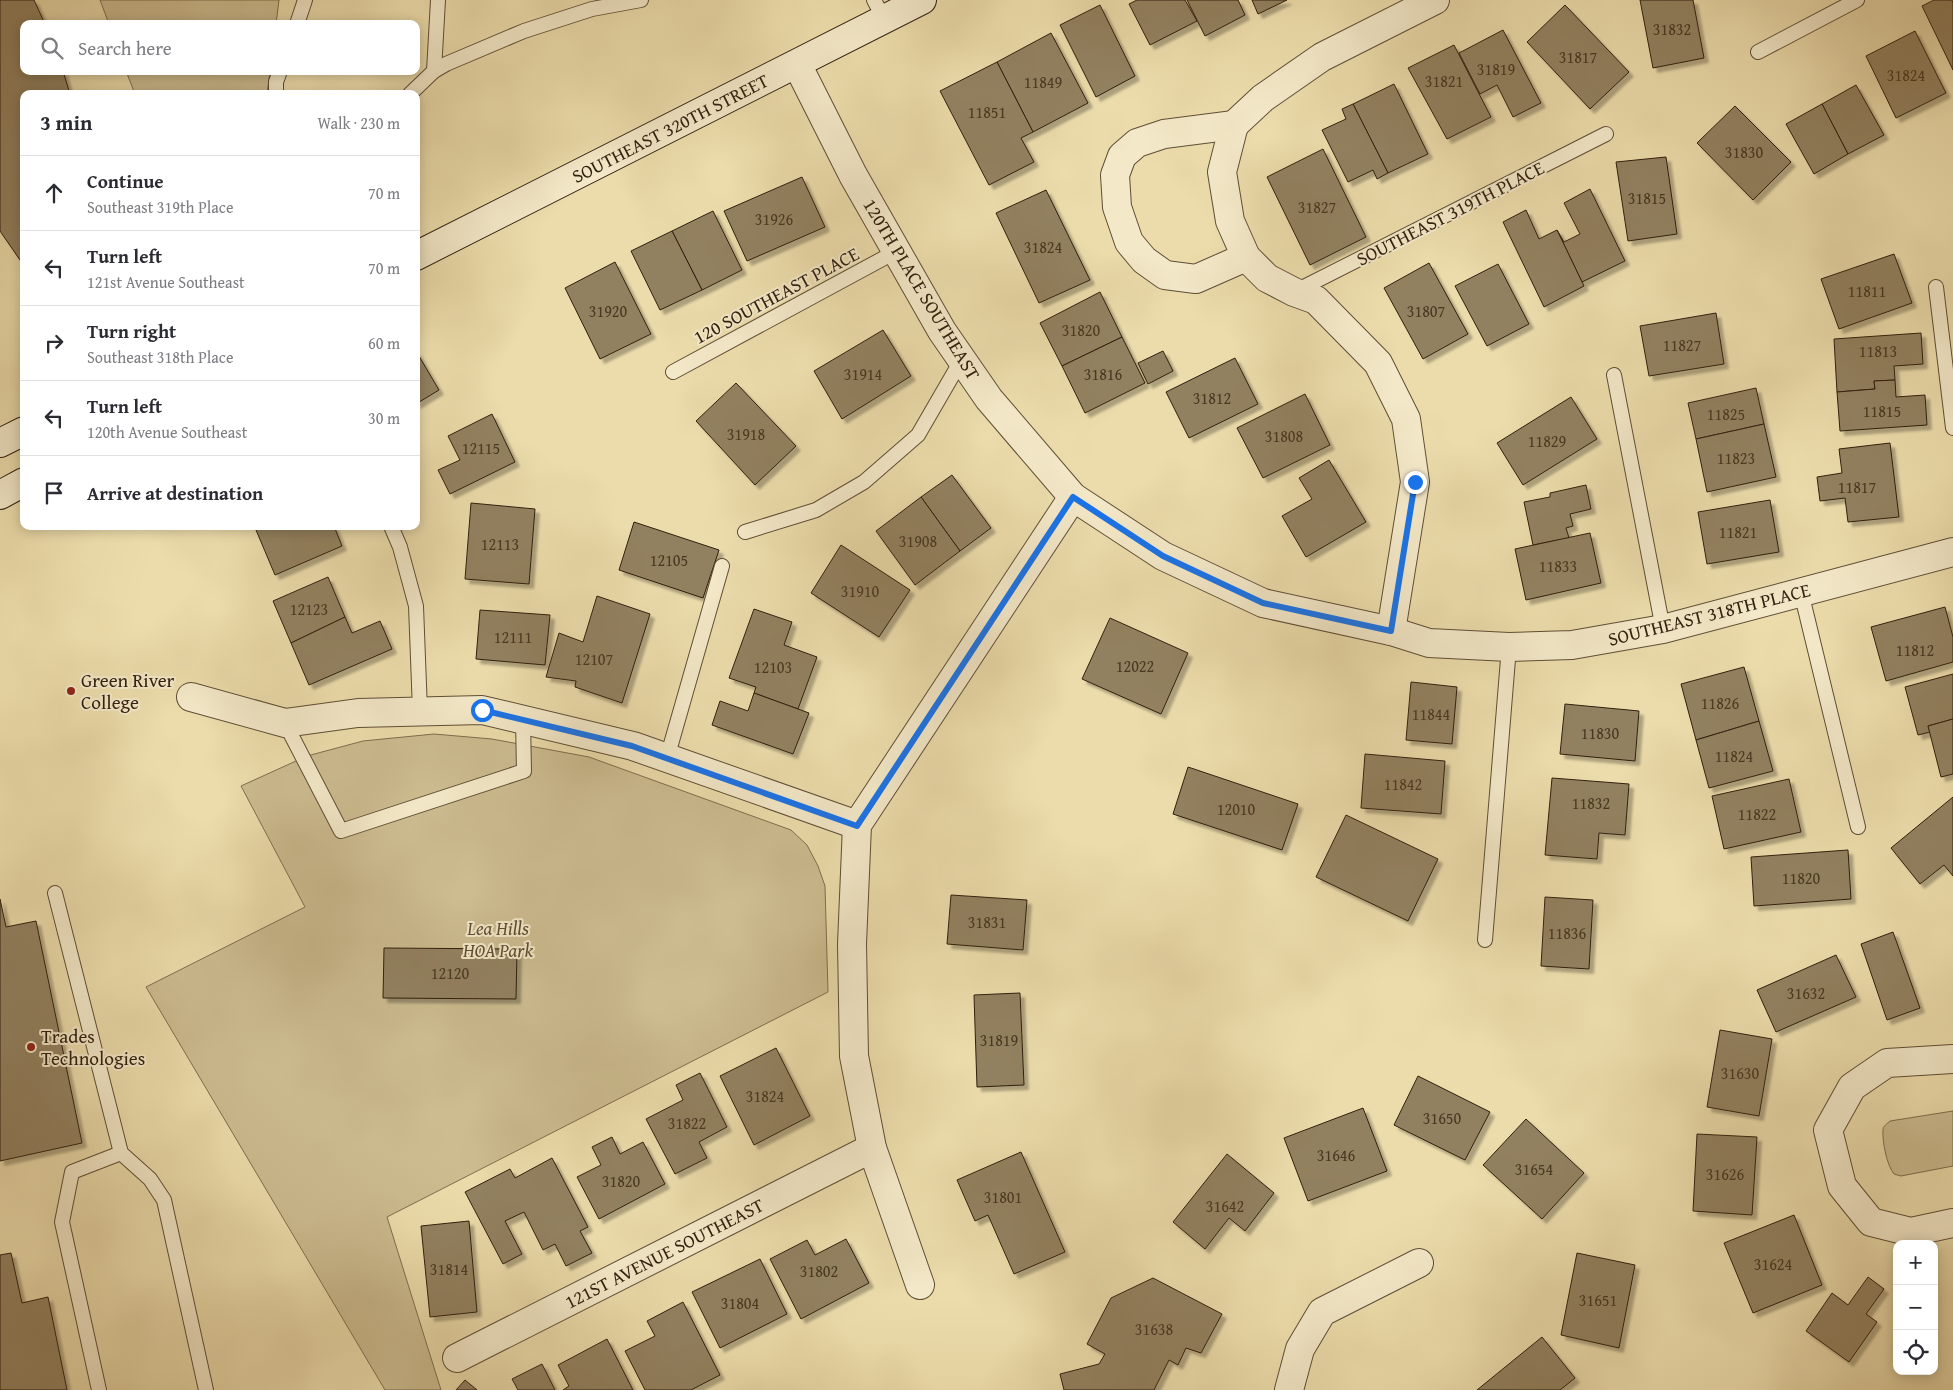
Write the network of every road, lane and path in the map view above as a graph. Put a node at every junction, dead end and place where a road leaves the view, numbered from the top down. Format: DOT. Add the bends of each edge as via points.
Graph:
graph roads {
  1 [pos="306,0"];
  2 [pos="438,0"];
  3 [pos="641,0"];
  4 [pos="922,0"];
  5 [pos="1435,0"];
  6 [pos="1857,0"];
  7 [pos="593,5"];
  8 [pos="879,10"];
  9 [pos="298,20"];
  10 [pos="1758,52"];
  11 [pos="796,64"];
  12 [pos="434,71"];
  13 [pos="279,75"];
  14 [pos="276,90"];
  15 [pos="414,90"];
  16 [pos="1234,125"];
  17 [pos="1606,134"];
  18 [pos="897,251"];
  19 [pos="420,254"];
  20 [pos="1246,257"];
  21 [pos="1936,287"];
  22 [pos="1294,292"];
  23 [pos="962,359"];
  24 [pos="672,372"];
  25 [pos="1614,375"];
  26 [pos="1953,428"];
  27 [pos="20,433"];
  28 [pos="0,443"];
  29 [pos="20,484"];
  30 [pos="0,495"];
  31 [pos="1073,497"];
  32 [pos="393,530"];
  33 [pos="745,532"];
  34 [pos="1953,552"];
  35 [pos="722,566"];
  36 [pos="1801,592"];
  37 [pos="1663,629"];
  38 [pos="1391,631"];
  39 [pos="1509,647"];
  40 [pos="191,697"];
  41 [pos="420,711"];
  42 [pos="523,720"];
  43 [pos="285,723"];
  44 [pos="667,758"];
  45 [pos="857,826"];
  46 [pos="1858,827"];
  47 [pos="55,893"];
  48 [pos="1486,940"];
  49 [pos="1953,1059"];
  50 [pos="872,1148"];
  51 [pos="120,1153"];
  52 [pos="1953,1223"];
  53 [pos="1419,1263"];
  54 [pos="920,1285"];
  55 [pos="457,1358"];
  56 [pos="99,1390"];
  57 [pos="206,1390"];
  58 [pos="1289,1390"];
  1 -- 9 [label="lane"];
  2 -- 12 [label="lane"];
  3 -- 7 [label="lane"];
  4 -- 8 [label="street, SOUTHEAST 320TH STREET"];
  5 -- 16 [label="street" via="1322,57 1263,98"];
  6 -- 10 [label="lane"];
  7 -- 12 [label="lane"];
  8 -- 11 [label="street, SOUTHEAST 320TH STREET"];
  11 -- 18 [label="street, 120TH PLACE SOUTHEAST" via="853,175"];
  11 -- 19 [label="street, SOUTHEAST 320TH STREET"];
  12 -- 15 [label="lane"];
  13 -- 14 [label="lane"];
  16 -- 20 [label="street" via="1222,172 1230,221"];
  16 -- 20 [label="street" via="1164,134 1137,143 1122,156 1114,175 1117,207 1129,242 1144,260 1165,275 1196,279"];
  17 -- 22 [label="lane, SOUTHEAST 319TH PLACE"];
  18 -- 23 [label="street, 120TH PLACE SOUTHEAST" via="942,331"];
  18 -- 24 [label="lane, 120 SOUTHEAST PLACE"];
  20 -- 22 [label="street" via="1267,278"];
  21 -- 26 [label="lane"];
  22 -- 38 [label="street" via="1316,300 1378,363 1406,419 1415,482"];
  23 -- 31 [label="street, 120TH PLACE SOUTHEAST" via="989,400"];
  23 -- 33 [label="lane" via="918,435 864,482 816,510"];
  25 -- 37 [label="lane"];
  27 -- 28 [label="street"];
  29 -- 30 [label="street"];
  31 -- 38 [label="street, SOUTHEAST 318TH PLACE" via="1163,556 1263,603"];
  31 -- 45 [label="street"];
  32 -- 41 [label="lane" via="416,606"];
  34 -- 36 [label="street, SOUTHEAST 318TH PLACE"];
  35 -- 44 [label="lane"];
  36 -- 37 [label="street, SOUTHEAST 318TH PLACE"];
  36 -- 46 [label="lane"];
  37 -- 39 [label="street, SOUTHEAST 318TH PLACE" via="1572,645"];
  38 -- 39 [label="street, SOUTHEAST 318TH PLACE" via="1429,643"];
  39 -- 48 [label="lane"];
  40 -- 43 [label="street"];
  41 -- 42 [label="street" via="482,710"];
  41 -- 43 [label="street" via="358,713"];
  42 -- 43 [label="lane" via="524,771 341,830"];
  42 -- 44 [label="street" via="632,746"];
  44 -- 45 [label="street"];
  45 -- 50 [label="street" via="852,944 854,1056"];
  47 -- 51 [label="lane"];
  49 -- 52 [label="street" via="1888,1063 1852,1087 1828,1130 1842,1186 1871,1222 1911,1232"];
  50 -- 54 [label="street"];
  50 -- 55 [label="street, 121ST AVENUE SOUTHEAST"];
  51 -- 56 [label="lane" via="72,1172 62,1222"];
  51 -- 57 [label="lane" via="150,1179 164,1200"];
  53 -- 58 [label="street" via="1322,1312 1300,1349"];
}
